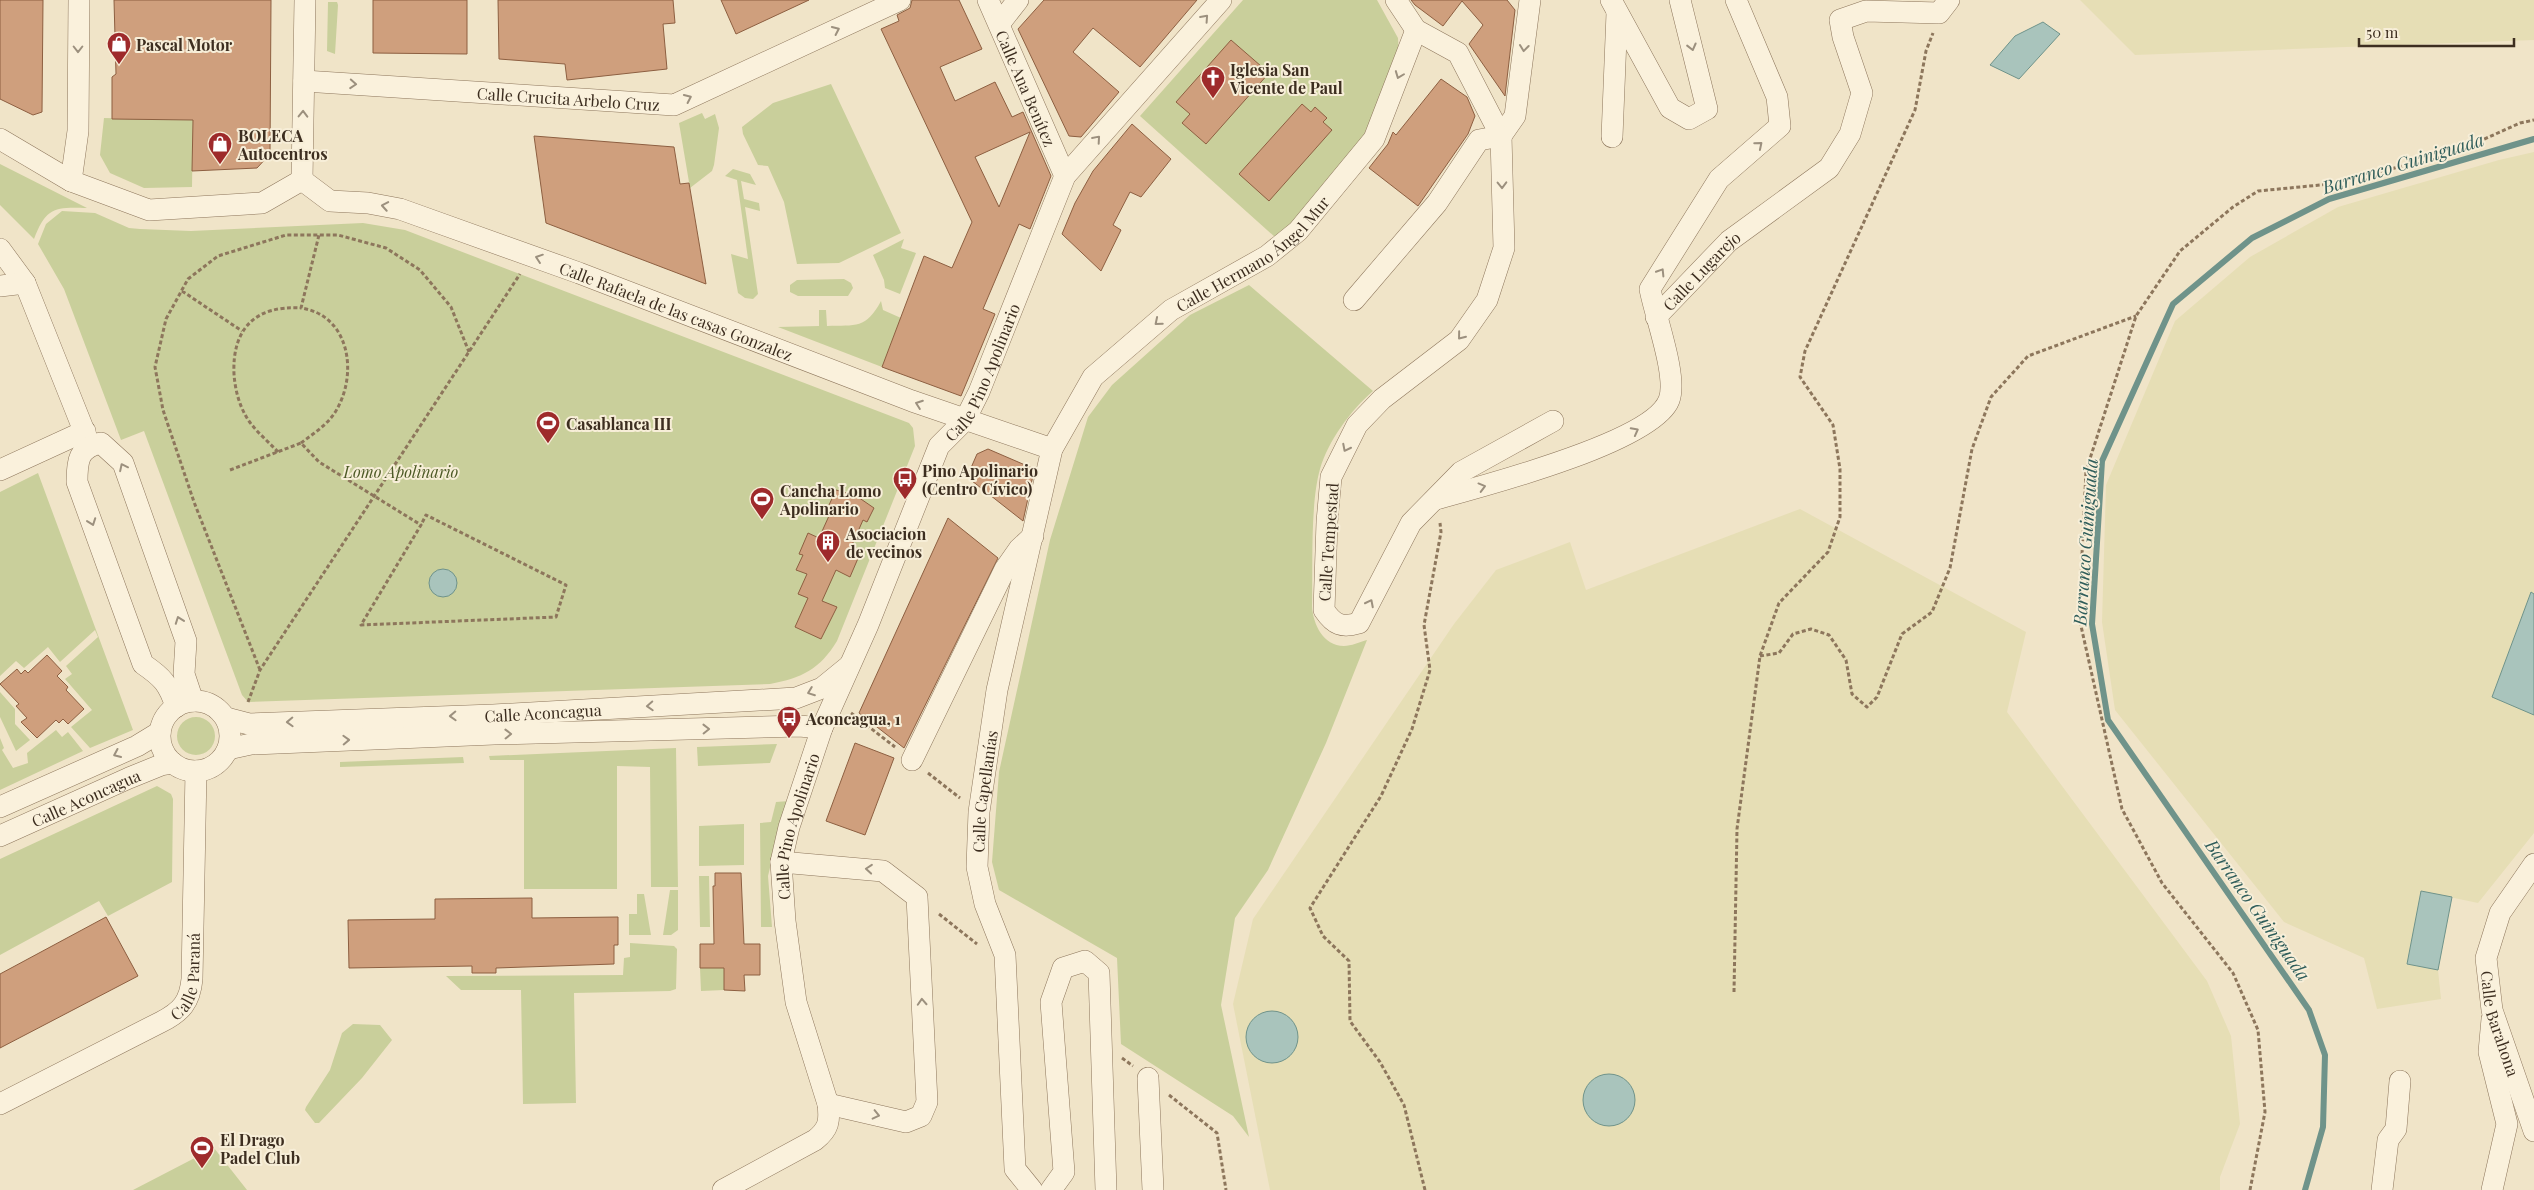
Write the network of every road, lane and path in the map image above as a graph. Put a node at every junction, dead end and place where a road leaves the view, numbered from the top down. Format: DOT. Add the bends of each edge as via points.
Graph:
graph roads {
  1 [pos="78,0"];
  2 [pos="305,0"];
  3 [pos="900,0"];
  4 [pos="988,0"];
  5 [pos="1018,0"];
  6 [pos="1220,0"];
  7 [pos="1396,0"];
  8 [pos="1530,0"];
  9 [pos="1680,0"];
  10 [pos="1736,0"];
  11 [pos="1614,7"];
  12 [pos="1944,7"];
  13 [pos="1842,10"];
  14 [pos="1000,23"];
  15 [pos="1416,30"];
  16 [pos="304,81"];
  17 [pos="2534,120"];
  18 [pos="1501,136"];
  19 [pos="1612,137"];
  20 [pos="0,139"];
  21 [pos="1065,176"];
  22 [pos="302,180"];
  23 [pos="71,181"];
  24 [pos="319,235"];
  25 [pos="0,249"];
  26 [pos="520,274"];
  27 [pos="25,282"];
  28 [pos="0,286"];
  29 [pos="182,291"];
  30 [pos="1354,300"];
  31 [pos="301,308"];
  32 [pos="2136,316"];
  33 [pos="1656,317"];
  34 [pos="242,331"];
  35 [pos="469,352"];
  36 [pos="965,420"];
  37 [pos="1553,421"];
  38 [pos="87,438"];
  39 [pos="301,443"];
  40 [pos="1052,449"];
  41 [pos="278,452"];
  42 [pos="0,470"];
  43 [pos="230,470"];
  44 [pos="375,495"];
  45 [pos="1435,499"];
  46 [pos="421,525"];
  47 [pos="1033,536"];
  48 [pos="1760,656"];
  49 [pos="186,657"];
  50 [pos="851,665"];
  51 [pos="151,670"];
  52 [pos="260,670"];
  53 [pos="248,702"];
  54 [pos="184,704"];
  55 [pos="226,718"];
  56 [pos="822,728"];
  57 [pos="160,732"];
  58 [pos="228,749"];
  59 [pos="912,760"];
  60 [pos="173,763"];
  61 [pos="196,771"];
  62 [pos="0,807"];
  63 [pos="0,836"];
  64 [pos="782,862"];
  65 [pos="2534,864"];
  66 [pos="1734,992"];
  67 [pos="2492,1010"];
  68 [pos="1148,1078"];
  69 [pos="2400,1081"];
  70 [pos="0,1104"];
  71 [pos="828,1104"];
  72 [pos="2534,1131"];
  73 [pos="722,1190"];
  74 [pos="1032,1190"];
  75 [pos="1051,1190"];
  76 [pos="1106,1190"];
  77 [pos="1153,1190"];
  78 [pos="1425,1190"];
  79 [pos="2250,1190"];
  80 [pos="2382,1190"];
  81 [pos="2492,1190"];
  1 -- 23 [label="street, one-way" via="78,131"];
  2 -- 16 [label="street"];
  16 -- 3 [label="street, Calle Crucita Arbelo Cruz, one-way" via="674,105"];
  4 -- 14 [label="street, Calle Ana Benítez"];
  5 -- 14 [label="street"];
  21 -- 6 [label="street, Calle Pino Apolinario, one-way"];
  7 -- 15 [label="street, Calle Tempestad"];
  8 -- 18 [label="street, one-way" via="1515,116"];
  9 -- 11 [label="street, one-way" via="1707,108 1689,119 1670,108"];
  33 -- 10 [label="street, Calle Lugarejo, one-way" via="1650,290 1719,178 1780,126 1777,96"];
  11 -- 19 [label="street"];
  12 -- 13 [label="street, Calle Lugarejo"];
  12 -- 48 [label="path" via="1926,51 1915,110 1805,352 1800,377 1833,424 1840,469 1840,517 1828,552 1779,603"];
  13 -- 33 [label="street, Calle Lugarejo" via="1843,37 1862,93 1850,134 1829,168 1729,241"];
  14 -- 21 [label="street, Calle Ana Benítez"];
  15 -- 18 [label="street, Calle Tempestad" via="1458,53"];
  15 -- 40 [label="street, Calle Hermano Ángel Mur, one-way" via="1374,139 1298,230 1267,256 1171,310 1092,377"];
  22 -- 16 [label="street, one-way"];
  17 -- 32 [label="path" via="2520,123 2451,154 2330,184 2258,191 2232,207 2180,251"];
  18 -- 30 [label="street" via="1479,140 1438,203"];
  18 -- 45 [label="street, Calle Tempestad, one-way" via="1504,248 1487,300 1459,340 1382,399 1357,425 1332,476 1324,610 1332,622 1345,627 1359,623 1411,523"];
  20 -- 23 [label="street"];
  21 -- 36 [label="street, Calle Pino Apolinario" via="980,392"];
  22 -- 23 [label="street" via="262,203 149,210"];
  36 -- 22 [label="street, Calle Rafaela de las casas Gonzalez, one-way" via="580,273 400,209 330,201"];
  24 -- 29 [label="path" via="286,235 218,256 188,280"];
  24 -- 31 [label="path"];
  24 -- 35 [label="path" via="338,235 386,248 420,270 452,307"];
  25 -- 27 [label="street"];
  26 -- 35 [label="path"];
  27 -- 28 [label="street"];
  27 -- 38 [label="street"];
  29 -- 34 [label="path"];
  29 -- 52 [label="path" via="166,319 155,367 163,410 194,502"];
  31 -- 34 [label="path" via="283,307 266,311"];
  31 -- 39 [label="path" via="315,310 335,327 346,350 347,372 337,409 328,422"];
  32 -- 48 [label="path" via="2028,356 1991,397 1972,449 1950,568 1932,612 1902,634 1877,697 1867,707 1852,694 1846,660 1830,635 1812,629 1792,634 1779,653"];
  32 -- 79 [label="path" via="2086,471 2078,617 2122,809 2162,884 2232,973 2258,1030 2265,1112"];
  45 -- 33 [label="street, Calle Tempestad, one-way" via="1498,482 1618,440 1650,422 1669,401 1671,372"];
  34 -- 41 [label="path" via="235,349 234,366 239,401 247,418"];
  35 -- 44 [label="path"];
  36 -- 40 [label="street, Calle Rafaela de las casas Gonzalez"];
  36 -- 50 [label="street, Calle Pino Apolinario" via="939,446"];
  37 -- 45 [label="street, Calle Tempestad" via="1461,472"];
  38 -- 42 [label="street"];
  49 -- 38 [label="street, one-way" via="186,640 123,463 101,444"];
  38 -- 51 [label="street, one-way" via="80,454 77,482 142,664"];
  39 -- 41 [label="path"];
  39 -- 44 [label="path" via="319,462"];
  40 -- 47 [label="street, Calle Capellanías"];
  41 -- 43 [label="path"];
  44 -- 46 [label="path"];
  44 -- 52 [label="path"];
  45 -- 78 [label="path" via="1442,532 1424,625 1430,670 1412,730 1381,796 1310,908 1323,936 1350,961 1350,1021 1380,1062 1404,1105"];
  46 -- 46 [label="path" via="361,625 556,618 566,585 426,516"];
  47 -- 59 [label="street" via="1005,568"];
  47 -- 74 [label="street, Calle Capellanías" via="997,690 978,812 977,867 985,904 1005,955 1015,1169"];
  48 -- 66 [label="path" via="1737,829"];
  49 -- 51 [label="street"];
  49 -- 54 [label="street"];
  50 -- 55 [label="street, Calle Aconcagua, one-way" via="822,688 796,698 278,723 249,724"];
  50 -- 56 [label="street, Calle Pino Apolinario"];
  51 -- 54 [label="street"];
  52 -- 53 [label="path"];
  54 -- 55 [label="street" via="211,704"];
  54 -- 57 [label="street" via="163,721"];
  55 -- 58 [label="street" via="230,732"];
  58 -- 56 [label="street, Calle Aconcagua, one-way" via="251,744 494,734"];
  56 -- 64 [label="street, Calle Pino Apolinario" via="797,776"];
  57 -- 60 [label="street" via="162,748"];
  57 -- 62 [label="street, Calle Aconcagua, one-way" via="137,746"];
  58 -- 61 [label="street" via="216,764"];
  60 -- 61 [label="street"];
  60 -- 63 [label="street, Calle Aconcagua" via="129,778"];
  61 -- 70 [label="street, Calle Paraná" via="192,979 191,993 185,1005 177,1014"];
  64 -- 71 [label="street, Calle Pino Apolinario" via="785,921 796,1002"];
  71 -- 64 [label="street, one-way" via="906,1122 921,1116 927,1102 917,896 883,871"];
  65 -- 67 [label="street, Calle Barahona" via="2500,913 2486,958"];
  67 -- 72 [label="street, Calle Barahona"];
  67 -- 81 [label="street" via="2490,1052 2508,1124"];
  68 -- 77 [label="street"];
  69 -- 80 [label="street" via="2396,1129 2388,1140"];
  71 -- 73 [label="street, Calle Pino Apolinario" via="830,1122 820,1136"];
  75 -- 76 [label="street" via="1064,1172 1051,1002 1064,968 1086,961 1099,973"];
}
